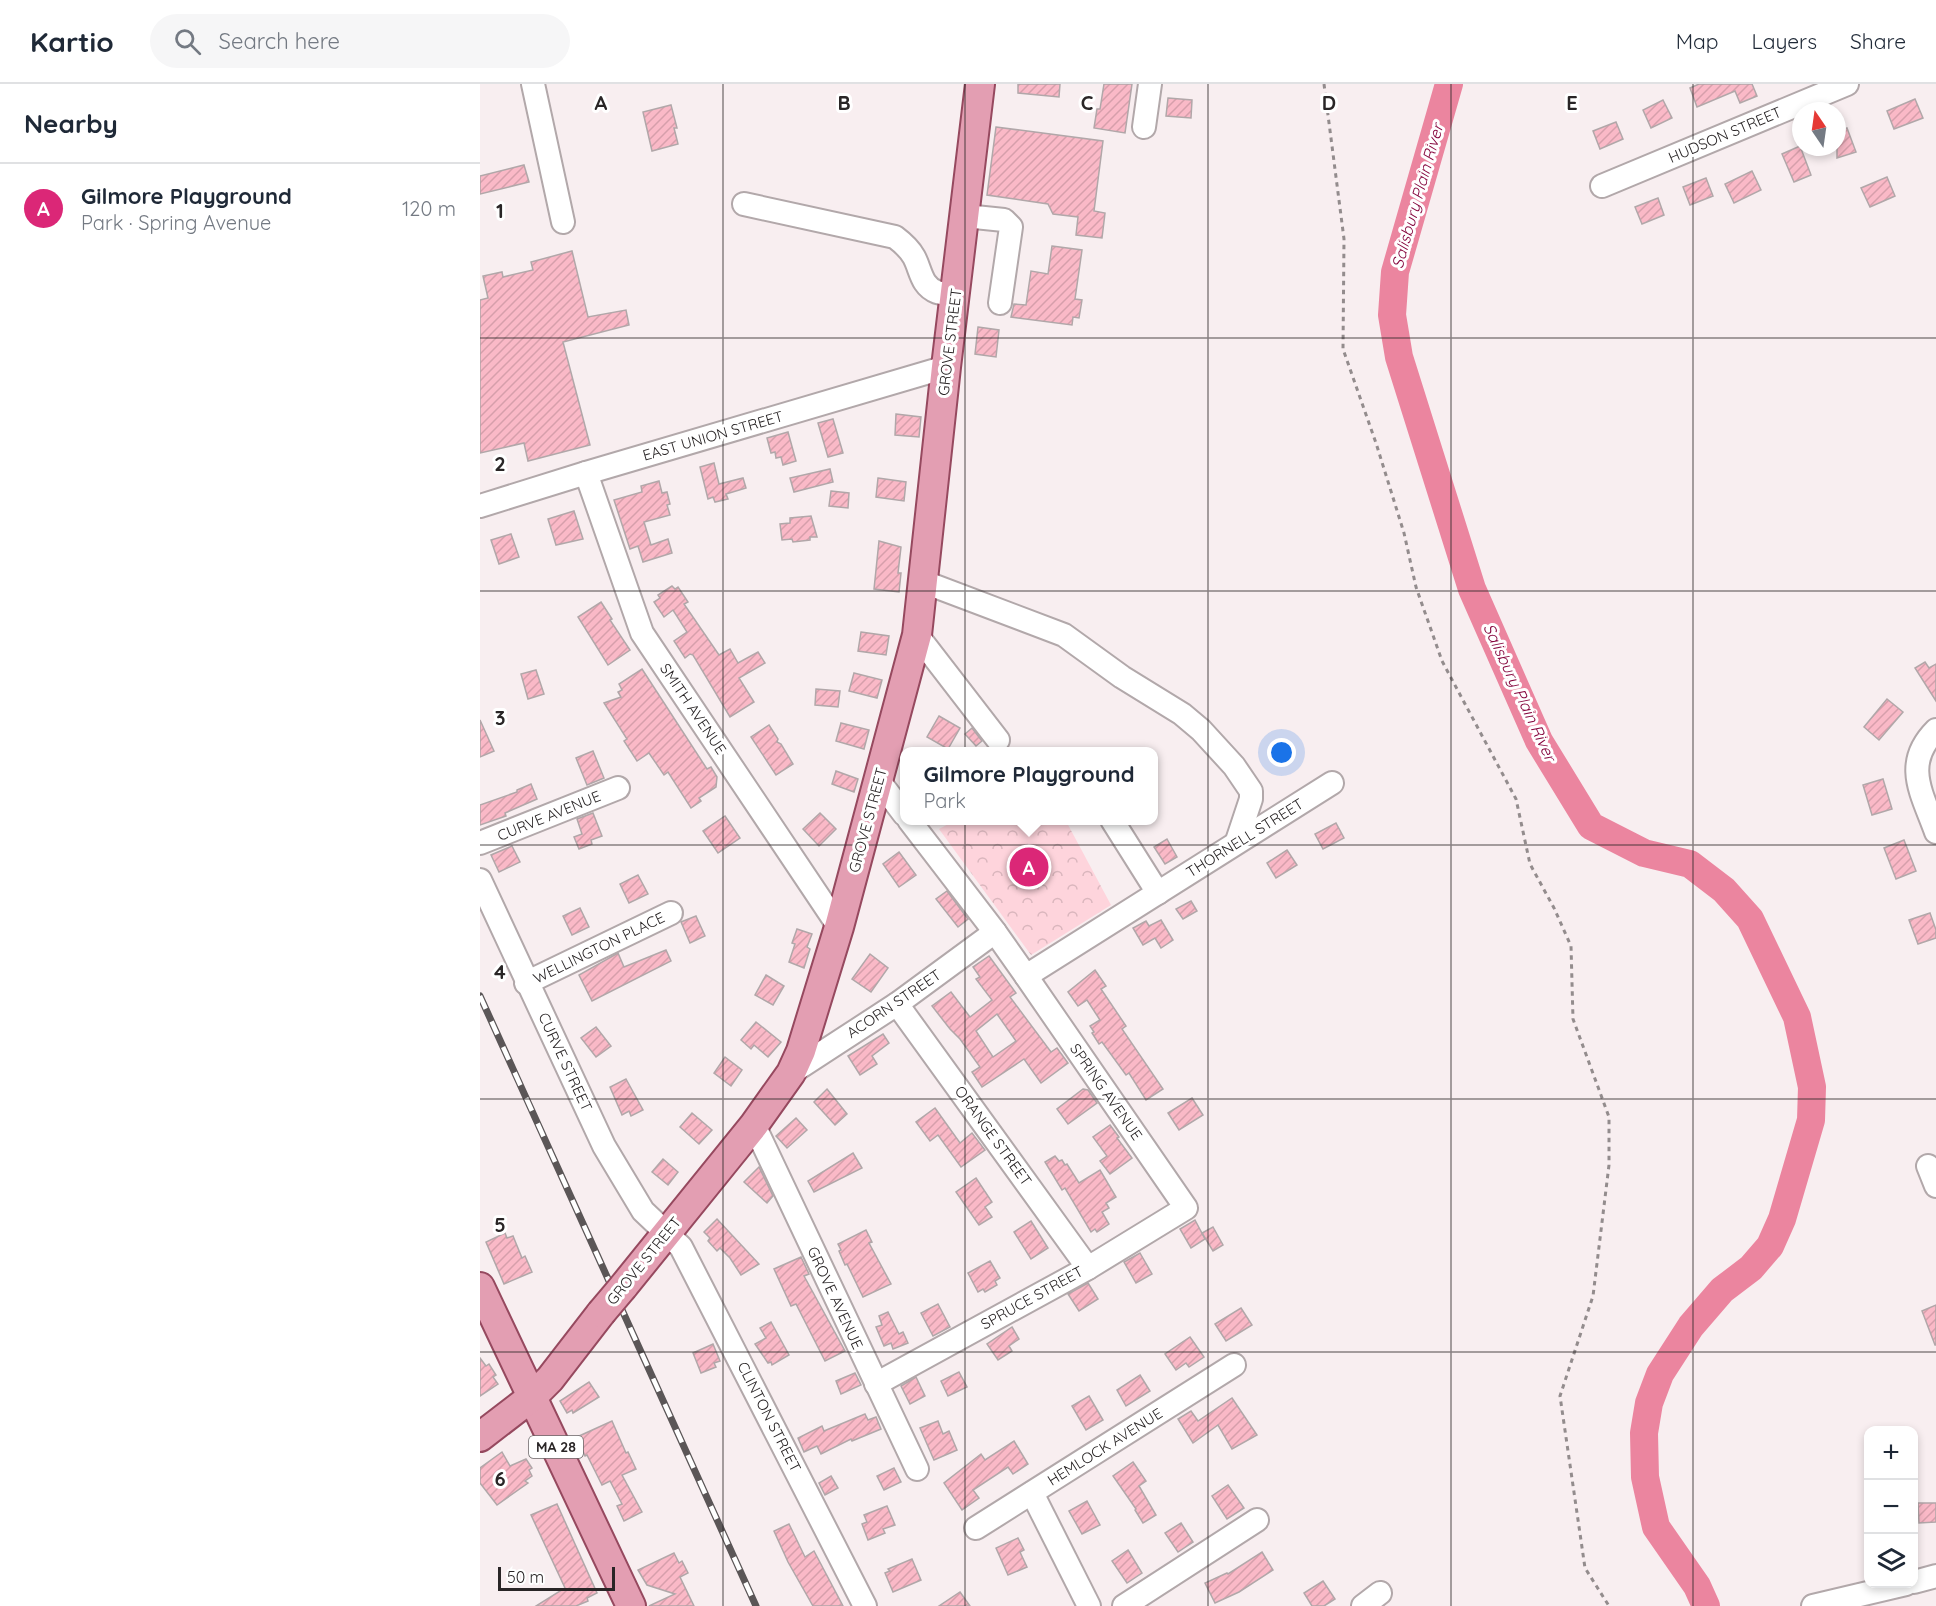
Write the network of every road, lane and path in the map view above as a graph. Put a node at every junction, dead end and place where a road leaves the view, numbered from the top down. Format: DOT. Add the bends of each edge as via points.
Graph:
graph roads {
  1 [pos="533,84"];
  2 [pos="980,84"];
  3 [pos="1150,84"];
  4 [pos="1324,84"];
  5 [pos="1847,84"];
  6 [pos="1144,127"];
  7 [pos="1602,186"];
  8 [pos="744,204"];
  9 [pos="965,216"];
  10 [pos="563,222"];
  11 [pos="955,294"];
  12 [pos="1000,303"];
  13 [pos="946,368"];
  14 [pos="586,473"];
  15 [pos="480,506"];
  16 [pos="924,582"];
  17 [pos="917,635"];
  18 [pos="1936,730"];
  19 [pos="998,740"];
  20 [pos="879,781"];
  21 [pos="1332,783"];
  22 [pos="618,788"];
  23 [pos="900,809"];
  24 [pos="913,825"];
  25 [pos="1115,825"];
  26 [pos="1936,832"];
  27 [pos="1237,842"];
  28 [pos="480,843"];
  29 [pos="480,880"];
  30 [pos="1158,893"];
  31 [pos="670,913"];
  32 [pos="839,927"];
  33 [pos="995,932"];
  34 [pos="1026,976"];
  35 [pos="526,982"];
  36 [pos="897,1004"];
  37 [pos="791,1073"];
  38 [pos="754,1125"];
  39 [pos="1186,1208"];
  40 [pos="667,1233"];
  41 [pos="1088,1268"];
  42 [pos="480,1287"];
  43 [pos="1234,1365"];
  44 [pos="876,1384"];
  45 [pos="532,1397"];
  46 [pos="480,1437"];
  47 [pos="917,1469"];
  48 [pos="1032,1493"];
  49 [pos="1257,1520"];
  50 [pos="976,1528"];
  51 [pos="1936,1576"];
  52 [pos="1918,1581"];
  53 [pos="1889,1588"];
  54 [pos="631,1606"];
  55 [pos="865,1606"];
  56 [pos="1089,1606"];
  57 [pos="1124,1606"];
  58 [pos="1609,1606"];
  59 [pos="1813,1606"];
  1 -- 10 [label="street"];
  2 -- 9 [label="main road, GROVE STREET"];
  3 -- 6 [label="street"];
  4 -- 58 [label="path" via="1344,239 1343,349 1376,443 1416,587 1442,661 1516,799 1530,864 1570,946 1573,1019 1609,1117 1610,1165 1593,1296 1560,1396 1585,1568"];
  5 -- 7 [label="street, HUDSON STREET"];
  8 -- 11 [label="street" via="895,237 915,258 926,284 936,291"];
  9 -- 11 [label="main road, GROVE STREET"];
  9 -- 12 [label="street" via="1004,220 1011,227"];
  11 -- 13 [label="main road, GROVE STREET"];
  13 -- 14 [label="street, EAST UNION STREET"];
  13 -- 16 [label="main road, GROVE STREET"];
  14 -- 15 [label="street, EAST UNION STREET"];
  14 -- 32 [label="street, SMITH AVENUE" via="642,633"];
  16 -- 17 [label="main road, GROVE STREET"];
  16 -- 27 [label="street" via="1064,635 1182,714 1248,784 1251,800"];
  17 -- 19 [label="street"];
  17 -- 20 [label="main road, GROVE STREET"];
  18 -- 26 [label="street" via="1924,742 1917,766"];
  20 -- 23 [label="street"];
  20 -- 32 [label="main road, GROVE STREET"];
  21 -- 27 [label="street, THORNELL STREET"];
  22 -- 28 [label="street, CURVE AVENUE"];
  24 -- 33 [label="street, SPRING AVENUE"];
  25 -- 30 [label="street"];
  27 -- 30 [label="street, THORNELL STREET"];
  29 -- 35 [label="street, CURVE STREET"];
  30 -- 34 [label="street"];
  31 -- 35 [label="street, WELLINGTON PLACE"];
  32 -- 37 [label="main road, GROVE STREET"];
  33 -- 34 [label="street, SPRING AVENUE"];
  33 -- 36 [label="street, ACORN STREET"];
  34 -- 39 [label="street, SPRING AVENUE"];
  35 -- 40 [label="street, CURVE STREET" via="604,1146 643,1211"];
  36 -- 37 [label="street, ACORN STREET"];
  36 -- 41 [label="street, ORANGE STREET"];
  37 -- 38 [label="main road, GROVE STREET"];
  38 -- 40 [label="main road, GROVE STREET"];
  38 -- 44 [label="street, GROVE AVENUE"];
  39 -- 41 [label="street, SPRUCE STREET"];
  40 -- 45 [label="main road, GROVE STREET, bridge"];
  40 -- 55 [label="street, CLINTON STREET" via="681,1247 697,1276"];
  41 -- 44 [label="street, SPRUCE STREET"];
  42 -- 45 [label="main road, MA 28"];
  43 -- 48 [label="street, HEMLOCK AVENUE"];
  44 -- 47 [label="street, GROVE AVENUE"];
  45 -- 46 [label="main road, GROVE STREET"];
  45 -- 54 [label="main road, MA 28"];
  48 -- 50 [label="street, HEMLOCK AVENUE"];
  48 -- 56 [label="street"];
  49 -- 57 [label="street"];
  51 -- 52 [label="street"];
  53 -- 59 [label="street"];
}
